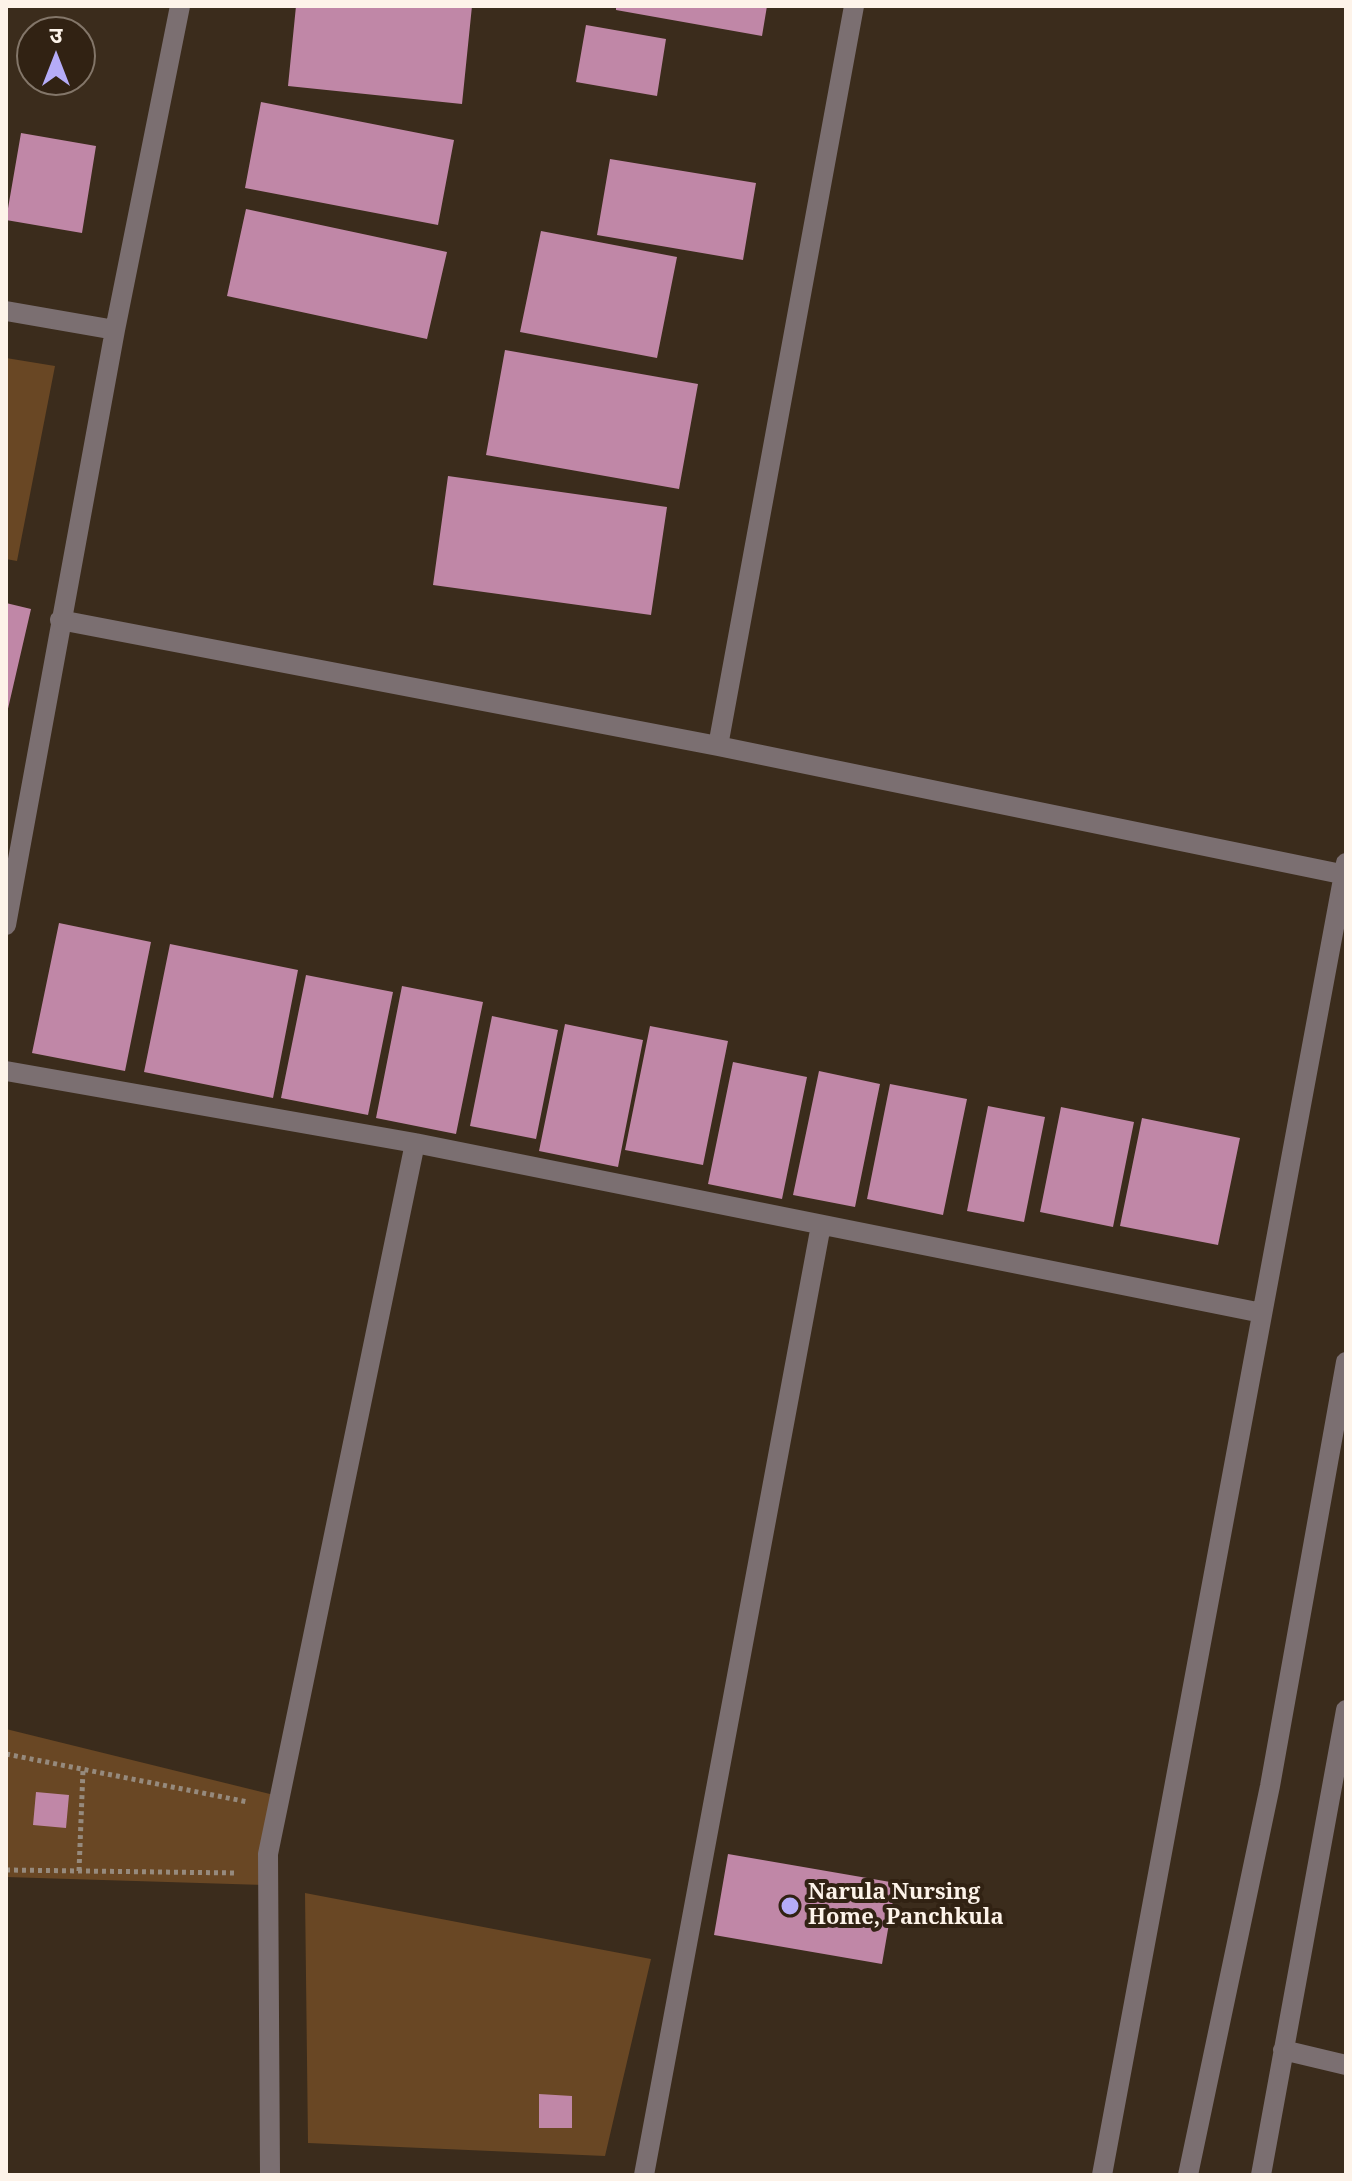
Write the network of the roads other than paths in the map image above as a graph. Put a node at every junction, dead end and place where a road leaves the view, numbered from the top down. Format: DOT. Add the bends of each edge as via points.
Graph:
graph roads {
  1 [pos="180,6"];
  2 [pos="854,6"];
  3 [pos="6,311"];
  4 [pos="115,330"];
  5 [pos="60,620"];
  6 [pos="718,746"];
  7 [pos="1345,871"];
  8 [pos="6,925"];
  9 [pos="6,1071"];
  10 [pos="415,1143"];
  11 [pos="821,1225"];
  12 [pos="1262,1313"];
  13 [pos="1346,1362"];
  14 [pos="1346,1710"];
  15 [pos="1283,2050"];
  16 [pos="1346,2065"];
  17 [pos="270,2175"];
  18 [pos="644,2175"];
  19 [pos="1102,2175"];
  20 [pos="1188,2175"];
  21 [pos="1261,2175"];
  1 -- 4 [label="street"];
  2 -- 6 [label="street"];
  3 -- 4 [label="street"];
  4 -- 5 [label="street"];
  5 -- 6 [label="street"];
  5 -- 8 [label="street"];
  6 -- 7 [label="street"];
  7 -- 12 [label="street"];
  9 -- 10 [label="street"];
  10 -- 11 [label="street"];
  10 -- 17 [label="street" via="268,1854"];
  11 -- 12 [label="street"];
  11 -- 18 [label="street"];
  12 -- 19 [label="street"];
  13 -- 20 [label="street" via="1270,1786"];
  14 -- 15 [label="street"];
  15 -- 16 [label="street"];
  15 -- 21 [label="street"];
}
